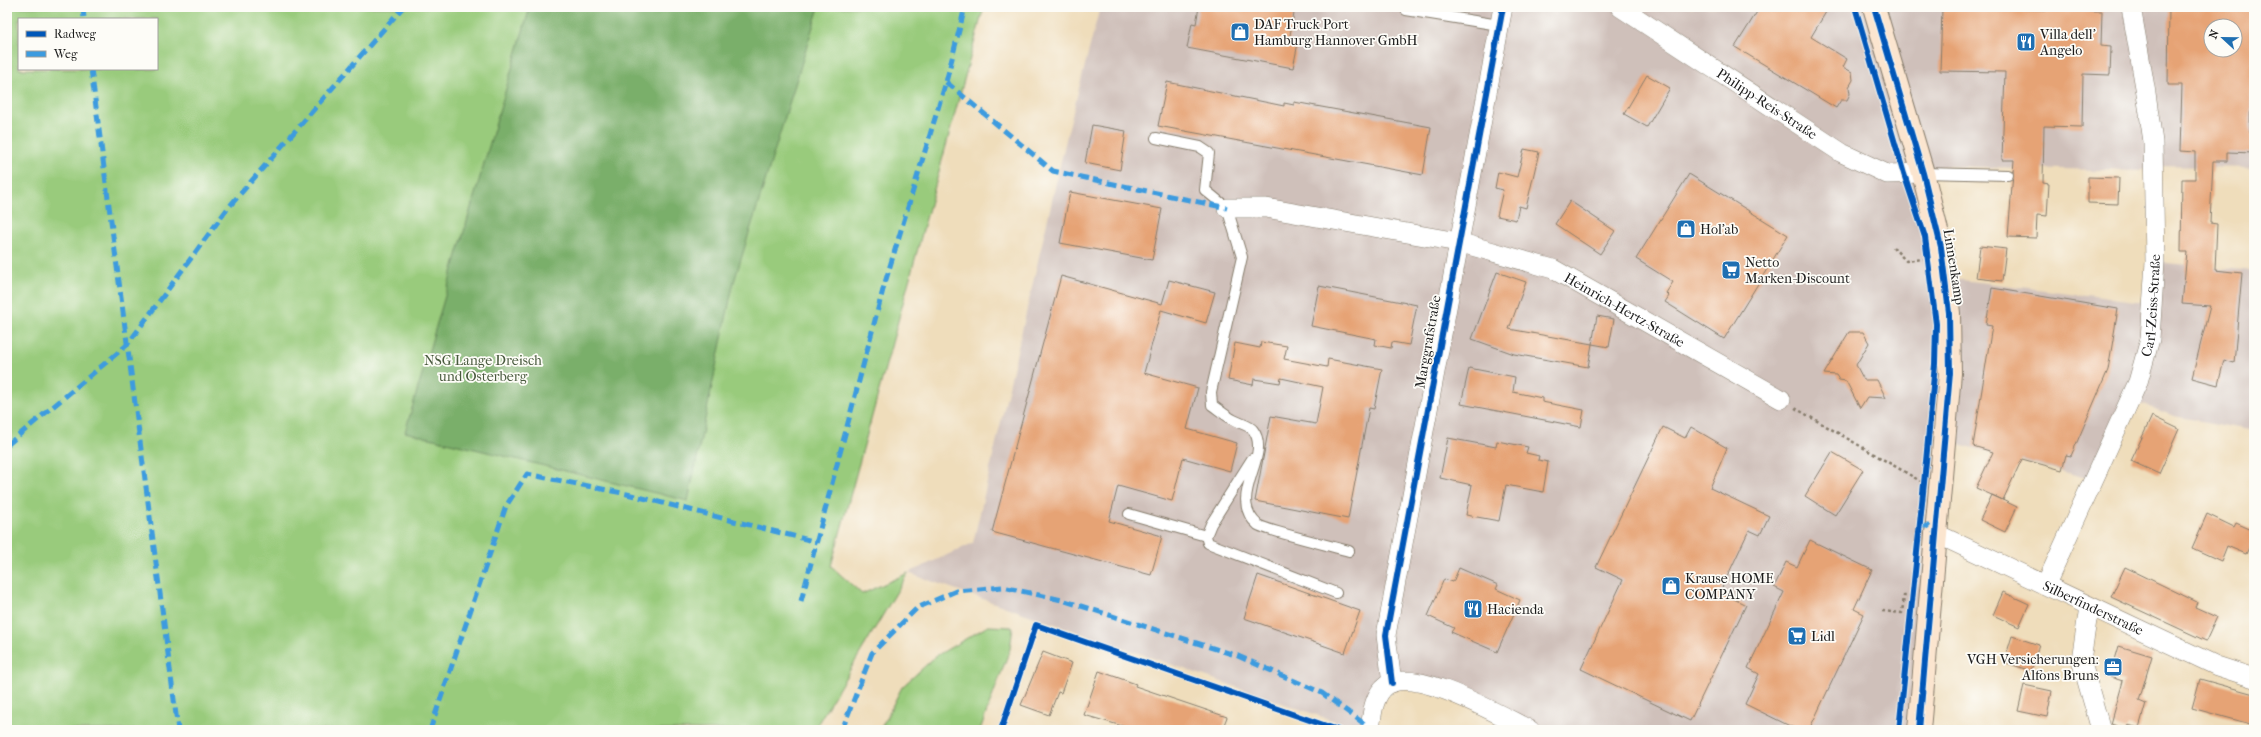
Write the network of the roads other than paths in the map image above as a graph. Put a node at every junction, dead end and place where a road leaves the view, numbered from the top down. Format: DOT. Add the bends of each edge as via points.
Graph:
graph roads {
  1 [pos="1503,7"];
  2 [pos="1620,7"];
  3 [pos="1874,7"];
  4 [pos="2131,7"];
  5 [pos="1406,10"];
  6 [pos="1499,25"];
  7 [pos="1156,138"];
  8 [pos="1923,173"];
  9 [pos="2008,175"];
  10 [pos="1227,208"];
  11 [pos="1458,242"];
  12 [pos="1780,399"];
  13 [pos="1258,451"];
  14 [pos="1129,514"];
  15 [pos="1935,533"];
  16 [pos="1206,536"];
  17 [pos="1349,551"];
  18 [pos="2046,584"];
  19 [pos="1336,593"];
  20 [pos="2090,607"];
  21 [pos="2254,678"];
  22 [pos="1392,683"];
  23 [pos="1370,730"];
  24 [pos="1530,730"];
  25 [pos="1920,730"];
  26 [pos="2101,730"];
  1 -- 6 [label="street, Marggrafstraße"];
  2 -- 8 [label="street, Philipp-Reis-Straße" via="1842,153 1887,174"];
  3 -- 8 [label="main road, Linnenkamp"];
  4 -- 18 [label="street, Carl-Zeiss-Straße" via="2153,142 2155,262 2150,339 2135,388"];
  5 -- 6 [label="lane"];
  6 -- 11 [label="street, Marggrafstraße"];
  7 -- 10 [label="lane" via="1206,151 1210,158 1205,190"];
  8 -- 9 [label="lane"];
  8 -- 15 [label="main road, Linnenkamp" via="1941,247 1949,314 1950,373"];
  10 -- 11 [label="street" via="1266,208"];
  10 -- 13 [label="lane" via="1242,257 1211,392 1212,405 1233,420 1253,429 1258,439"];
  11 -- 12 [label="street, Heinrich-Hertz-Straße" via="1553,269"];
  11 -- 22 [label="street, Marggrafstraße" via="1386,635"];
  13 -- 16 [label="lane" via="1222,505"];
  13 -- 17 [label="lane" via="1245,495 1249,512 1259,525"];
  14 -- 16 [label="lane"];
  15 -- 18 [label="street, Silberfinderstraße"];
  15 -- 25 [label="main road, Linnenkamp"];
  16 -- 19 [label="lane" via="1208,544 1215,548"];
  18 -- 20 [label="street, Silberfinderstraße"];
  20 -- 21 [label="street, Silberfinderstraße" via="2217,666"];
  20 -- 26 [label="street" via="2081,660"];
  22 -- 23 [label="street" via="1384,688 1377,698"];
  22 -- 24 [label="street" via="1409,680 1435,686"];
}
